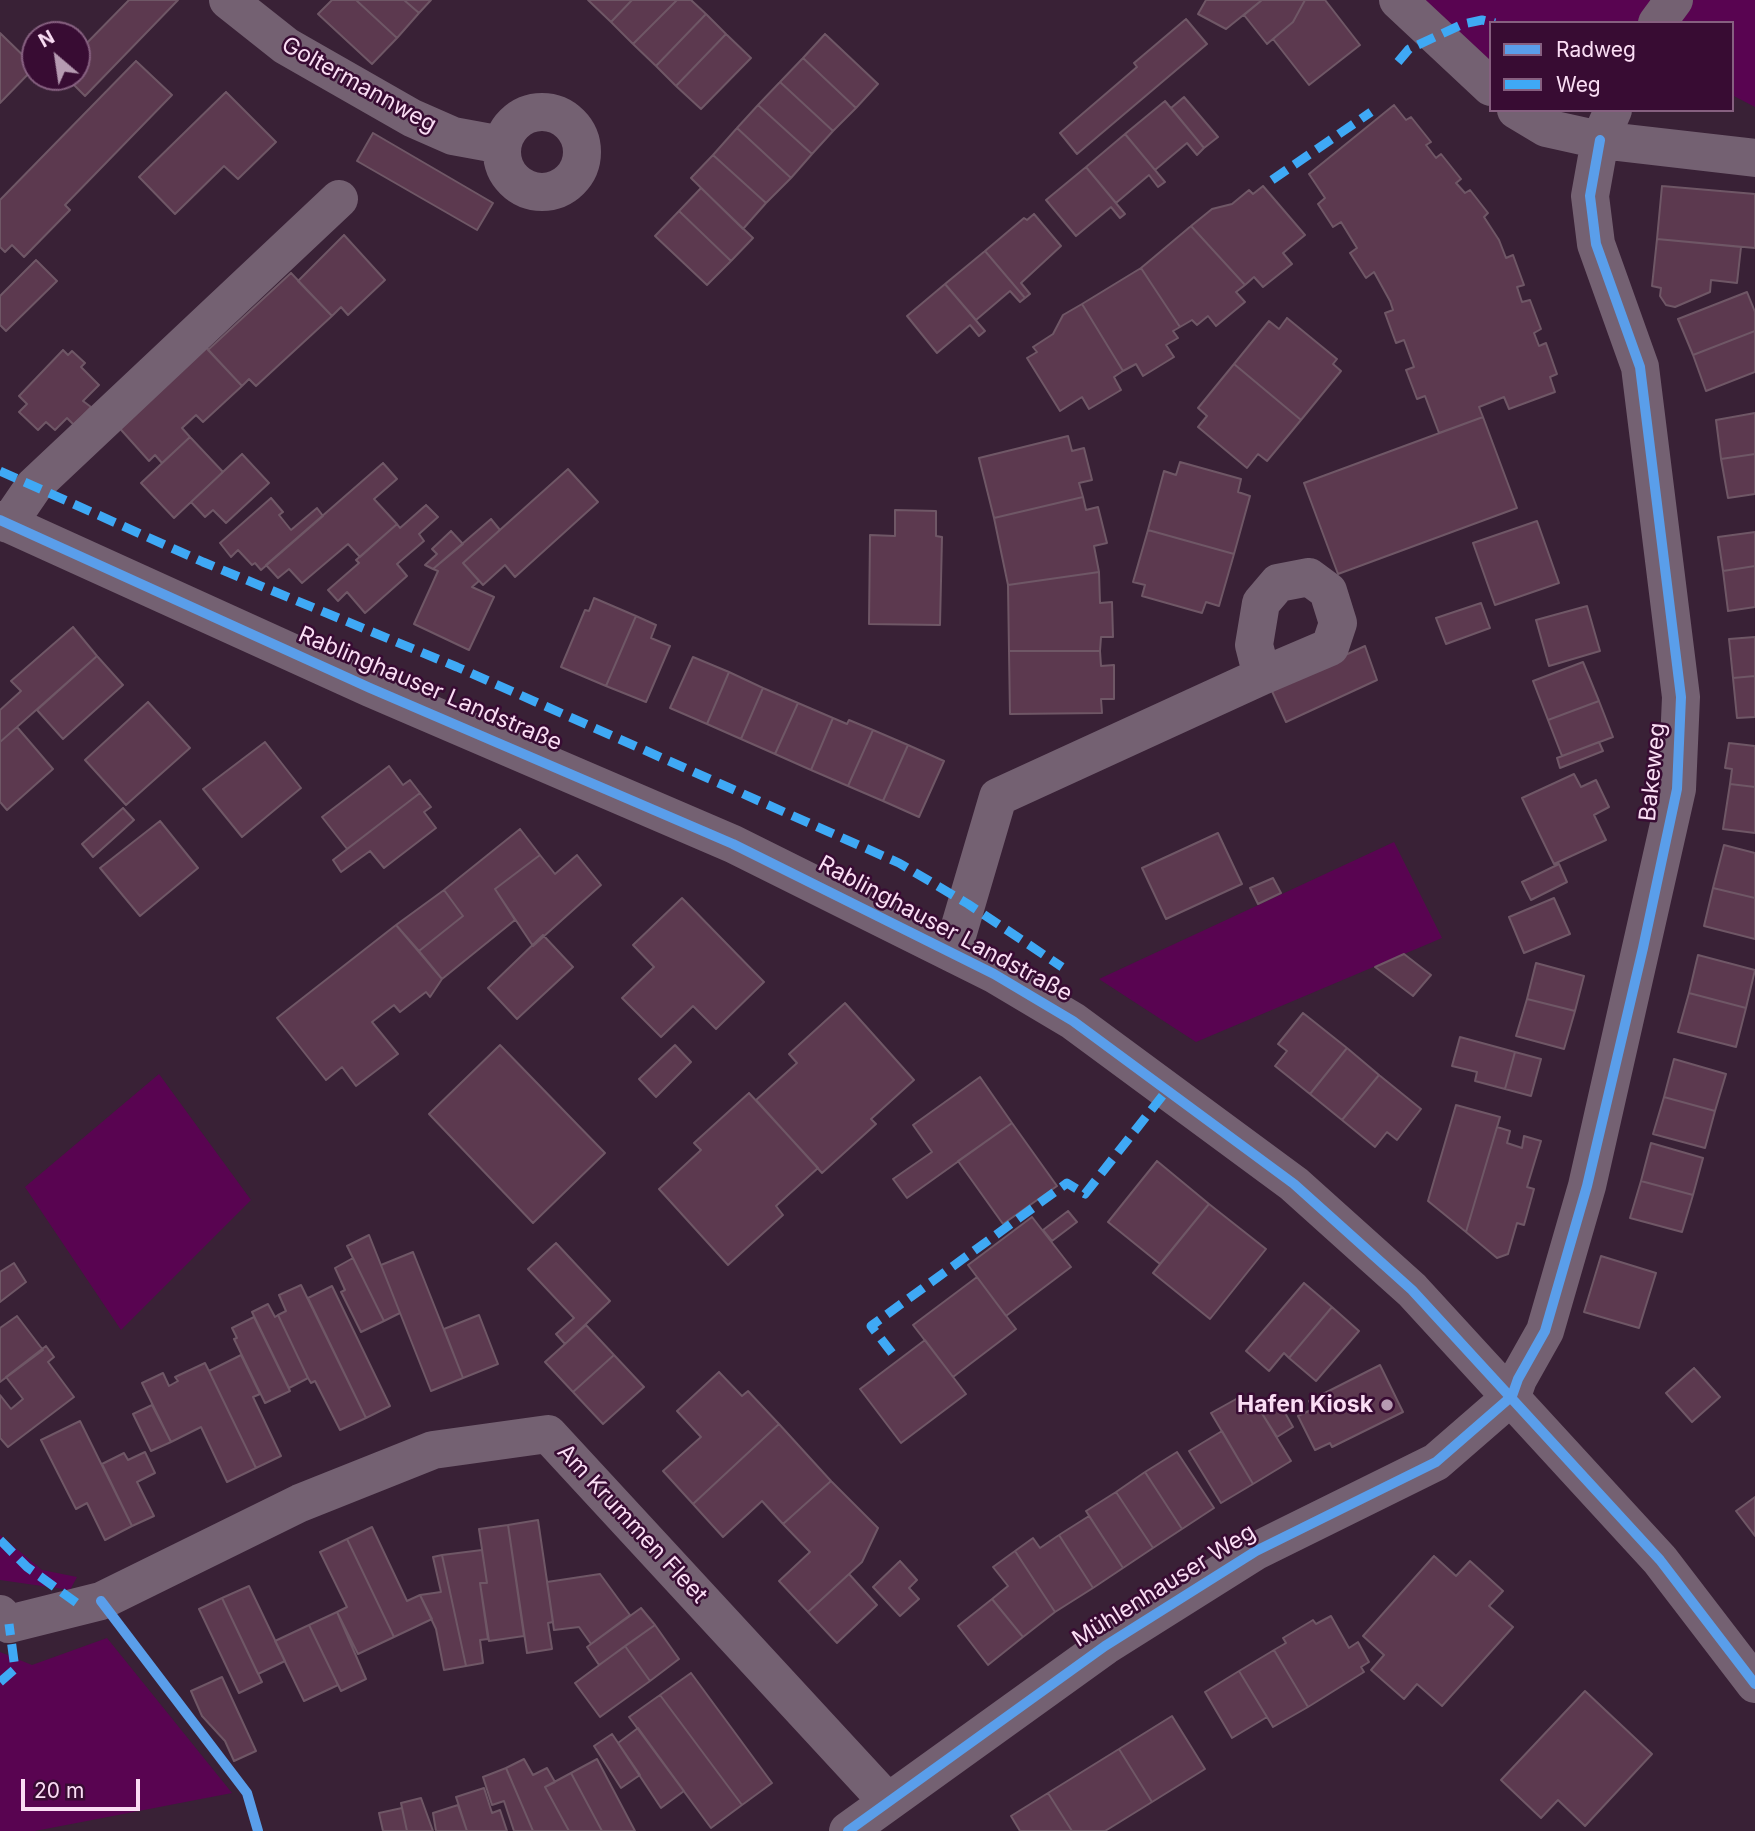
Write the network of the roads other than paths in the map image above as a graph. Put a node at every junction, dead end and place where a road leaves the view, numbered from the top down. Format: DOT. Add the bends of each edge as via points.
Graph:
graph roads {
  1 [pos="228,0"];
  2 [pos="1398,0"];
  3 [pos="1674,0"];
  4 [pos="1658,21"];
  5 [pos="1489,85"];
  6 [pos="1519,112"];
  7 [pos="1606,125"];
  8 [pos="502,145"];
  9 [pos="1755,159"];
  10 [pos="338,199"];
  11 [pos="4,522"];
  12 [pos="1262,677"];
  13 [pos="951,953"];
  14 [pos="1512,1396"];
  15 [pos="0,1614"];
  16 [pos="1755,1684"];
  17 [pos="887,1801"];
  18 [pos="848,1831"];
  1 -- 8 [label="street, Goltermannweg" via="286,46 412,118 453,136"];
  2 -- 5 [label="street"];
  3 -- 4 [label="street"];
  6 -- 7 [label="street" via="1546,128"];
  7 -- 9 [label="street"];
  7 -- 14 [label="street, Bakeweg" via="1590,196 1596,244 1640,368 1674,617 1681,697 1677,789 1587,1186 1545,1331"];
  10 -- 11 [label="street" via="34,486"];
  11 -- 13 [label="street, Rablinghauser Landstraße" via="370,688 733,844"];
  12 -- 13 [label="street" via="999,797"];
  13 -- 14 [label="street, Rablinghauser Landstraße" via="1073,1021 1294,1184 1412,1290"];
  14 -- 16 [label="street, Rablinghauser Landstraße" via="1660,1560"];
  14 -- 17 [label="street, Mühlenhauser Weg" via="1436,1462 1256,1551 1105,1646"];
  15 -- 17 [label="street, Am Krummen Fleet" via="9,1624 101,1601 300,1503 433,1450 548,1434"];
  17 -- 18 [label="street, Mühlenhauser Weg"];
}
